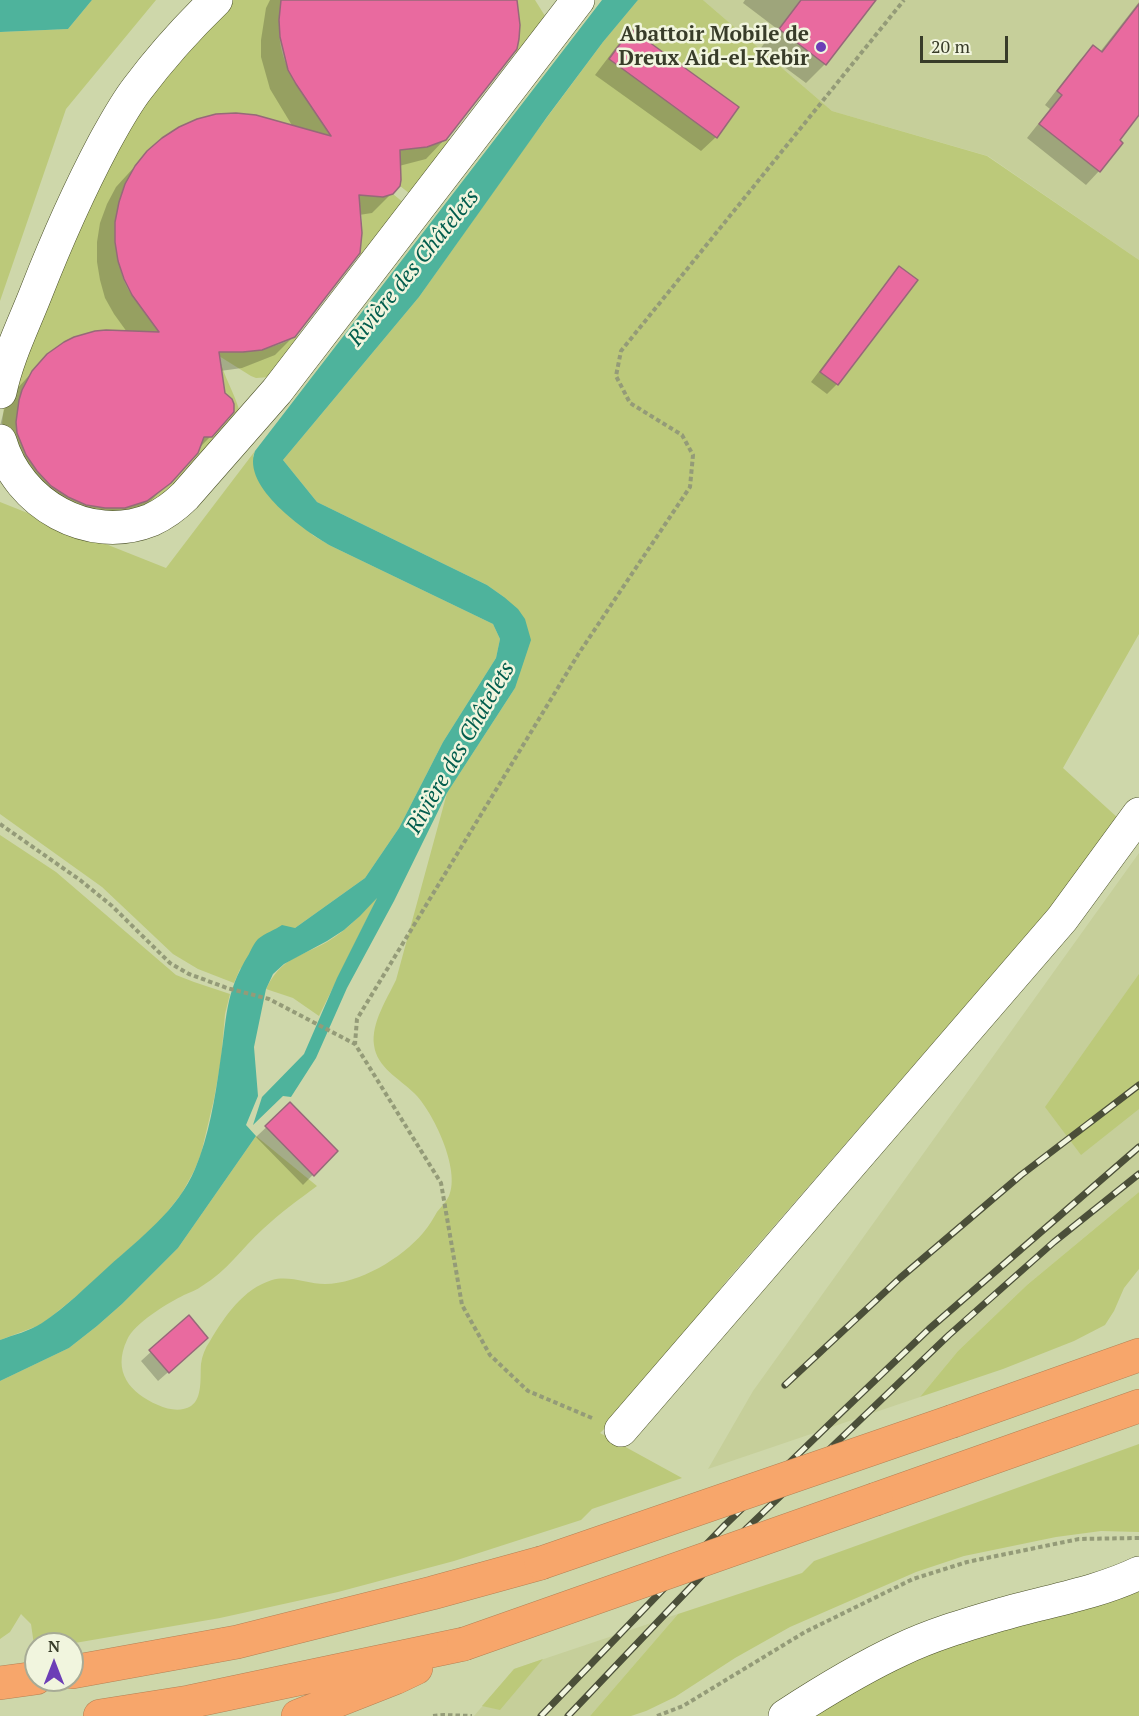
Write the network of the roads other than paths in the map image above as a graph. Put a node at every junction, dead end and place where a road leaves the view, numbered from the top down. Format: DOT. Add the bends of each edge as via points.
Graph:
graph roads {
  1 [pos="216,0"];
  2 [pos="578,0"];
  3 [pos="0,392"];
  4 [pos="0,441"];
  5 [pos="1139,814"];
  6 [pos="1139,1355"];
  7 [pos="1139,1406"];
  8 [pos="621,1430"];
  9 [pos="1139,1573"];
  10 [pos="464,1644"];
  11 [pos="84,1670"];
  12 [pos="24,1680"];
  13 [pos="0,1683"];
  14 [pos="100,1716"];
  15 [pos="298,1716"];
  16 [pos="784,1716"];
  1 -- 3 [label="street" via="136,90 94,162 58,238"];
  2 -- 4 [label="street" via="277,391 170,510 124,526 94,526 61,516 23,484"];
  5 -- 8 [label="street" via="1062,919"];
  6 -- 11 [label="highway, bridge" via="541,1563 237,1642"];
  7 -- 10 [label="highway, bridge"];
  9 -- 16 [label="street" via="1081,1594 950,1630 902,1649"];
  10 -- 14 [label="highway" via="189,1702"];
  10 -- 15 [label="highway" via="394,1678"];
  12 -- 13 [label="highway"];
}
